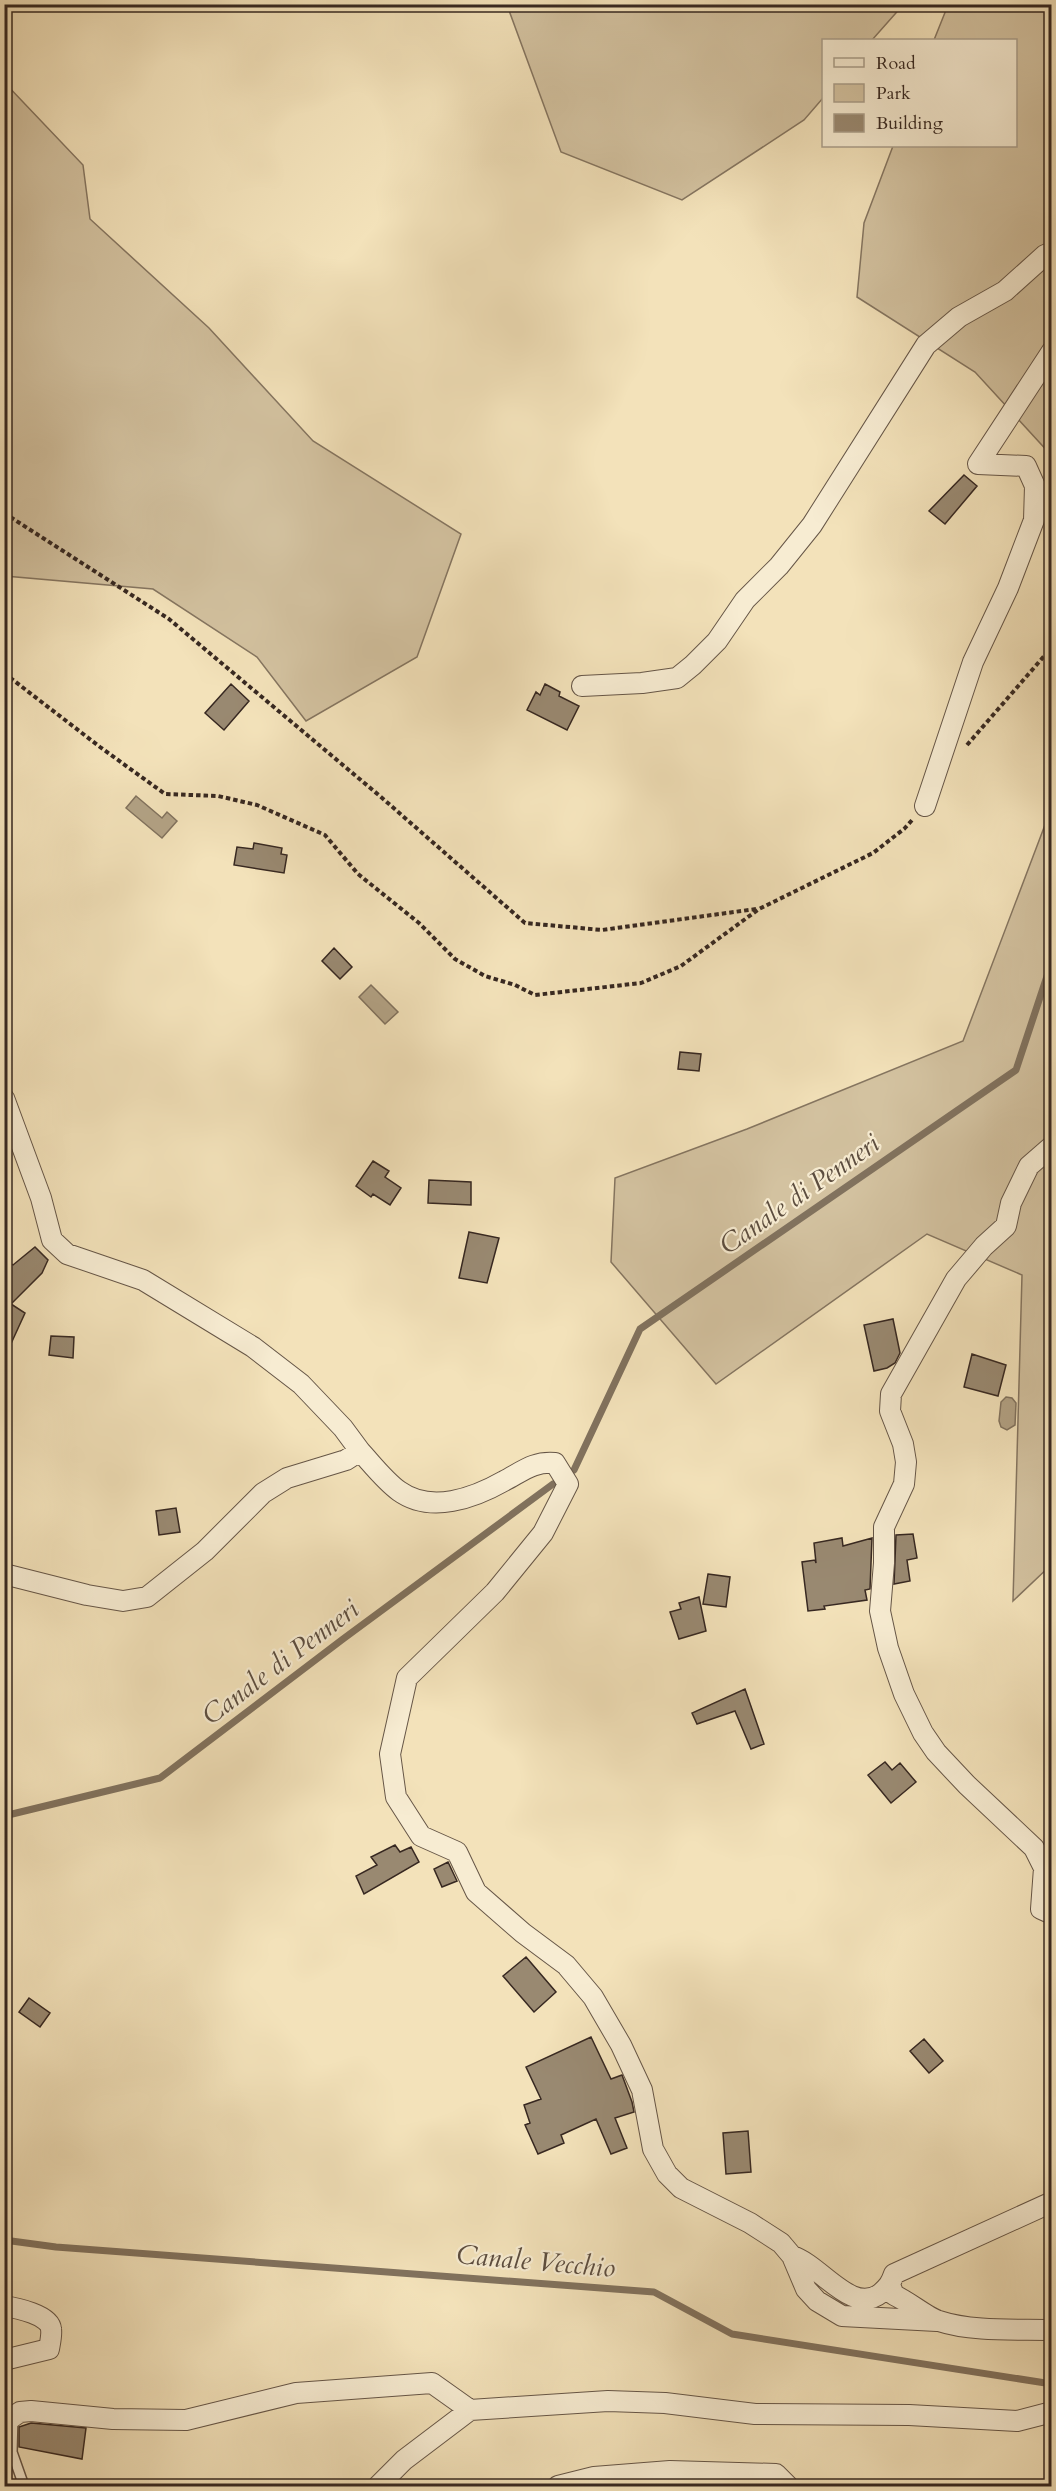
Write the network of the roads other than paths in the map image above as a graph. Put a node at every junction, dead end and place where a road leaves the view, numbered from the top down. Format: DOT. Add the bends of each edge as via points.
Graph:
graph roads {
  1 [pos="1052,252"];
  2 [pos="1052,351"];
  3 [pos="582,686"];
  4 [pos="925,806"];
  5 [pos="4,1098"];
  6 [pos="1052,1146"];
  7 [pos="360,1451"];
  8 [pos="4,1574"];
  9 [pos="1052,1914"];
  10 [pos="1052,2202"];
  11 [pos="792,2256"];
  12 [pos="890,2285"];
  13 [pos="4,2306"];
  14 [pos="937,2321"];
  15 [pos="1052,2330"];
  16 [pos="4,2360"];
  17 [pos="470,2410"];
  18 [pos="1052,2412"];
  19 [pos="9,2420"];
  20 [pos="24,2487"];
  21 [pos="378,2487"];
  22 [pos="558,2487"];
  23 [pos="788,2487"];
  1 -- 3 [label="street" via="1005,291 959,317 926,345 812,525 693,665 677,678"];
  2 -- 4 [label="street" via="978,464 1026,466 1035,486 1034,520 974,662"];
  5 -- 7 [label="street" via="41,1198 52,1240 67,1254 143,1280 254,1347 301,1384"];
  6 -- 9 [label="street" via="1029,1166 1011,1203 1006,1227 956,1279 891,1394 890,1411 906,1462 904,1484 884,1527 880,1611 904,1694 923,1733 967,1785 1034,1848 1044,1868 1041,1909"];
  7 -- 8 [label="street" via="346,1460 287,1478 262,1493 205,1551 147,1597 123,1601"];
  7 -- 11 [label="street" via="400,1491 422,1501 458,1501 482,1493 539,1462 555,1463 568,1484 543,1533 509,1575 406,1678 390,1754 396,1797 421,1836 457,1852 476,1892 566,1965 593,1997 642,2090 653,2149 666,2174 681,2188 781,2243"];
  10 -- 12 [label="street" via="894,2274"];
  11 -- 12 [label="street" via="803,2259 842,2292 859,2300 872,2300"];
  11 -- 14 [label="street" via="806,2289 842,2316"];
  12 -- 14 [label="street" via="894,2295"];
  13 -- 16 [label="street" via="48,2320 51,2327 49,2349"];
  14 -- 15 [label="street"];
  17 -- 18 [label="street" via="608,2401 665,2403 755,2414 909,2415 1017,2421"];
  17 -- 19 [label="street" via="432,2383 296,2393 186,2420 113,2419 31,2411 20,2412"];
  17 -- 21 [label="street" via="404,2460"];
  19 -- 20 [label="lane" via="12,2452"];
  22 -- 23 [label="street" via="594,2477 670,2471 776,2474"];
}
